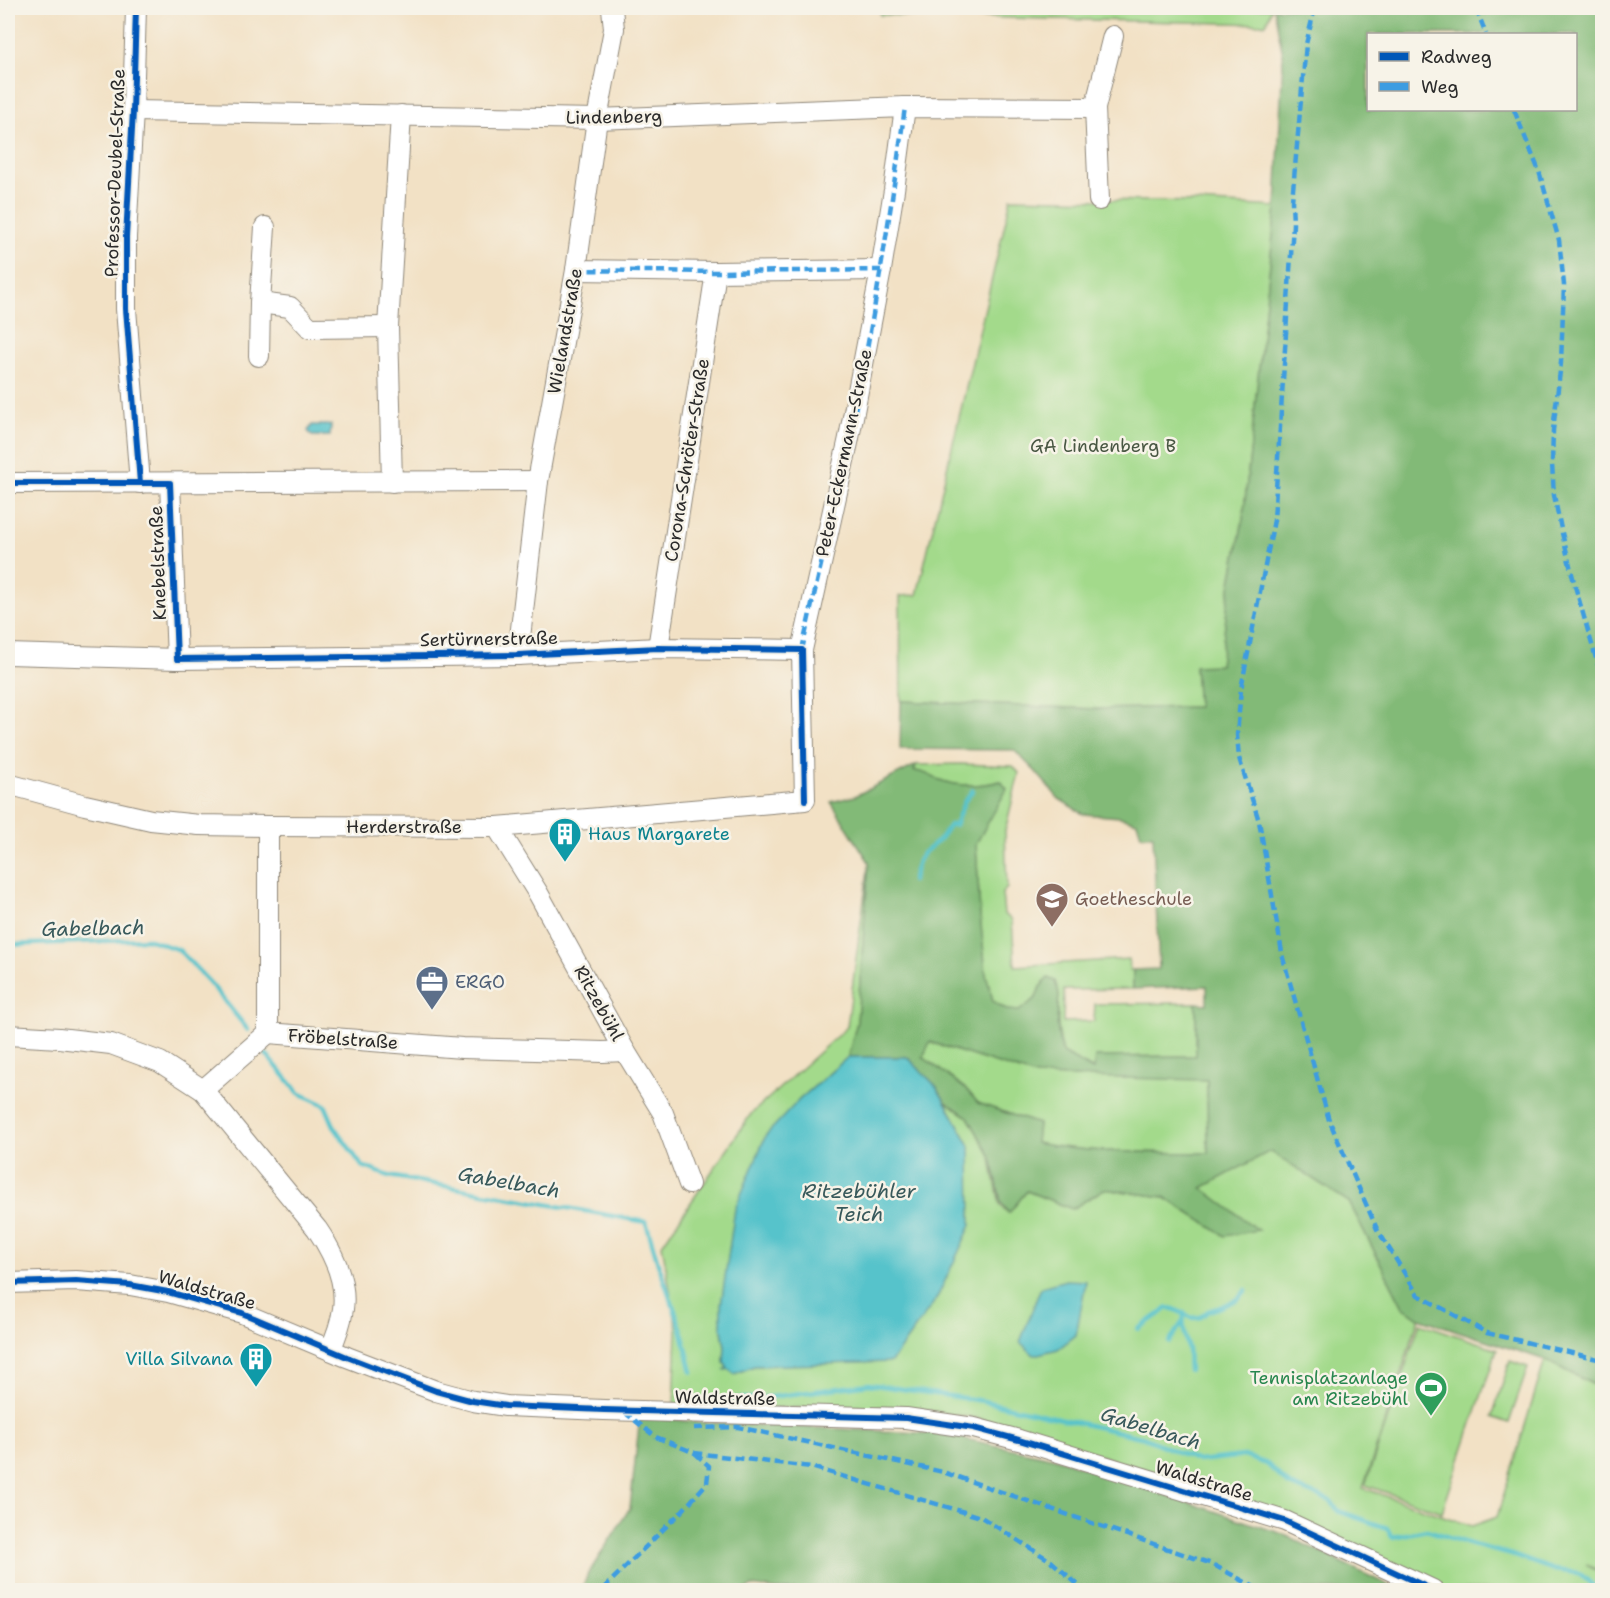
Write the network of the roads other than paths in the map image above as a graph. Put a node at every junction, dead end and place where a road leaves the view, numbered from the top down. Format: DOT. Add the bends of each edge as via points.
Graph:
graph roads {
  1 [pos="136,8"];
  2 [pos="612,8"];
  3 [pos="1113,36"];
  4 [pos="905,107"];
  5 [pos="1095,108"];
  6 [pos="133,111"];
  7 [pos="401,115"];
  8 [pos="597,119"];
  9 [pos="1099,200"];
  10 [pos="265,227"];
  11 [pos="576,270"];
  12 [pos="881,270"];
  13 [pos="716,272"];
  14 [pos="260,303"];
  15 [pos="388,327"];
  16 [pos="260,356"];
  17 [pos="538,481"];
  18 [pos="392,482"];
  19 [pos="8,483"];
  20 [pos="140,483"];
  21 [pos="170,483"];
  22 [pos="658,648"];
  23 [pos="802,650"];
  24 [pos="8,654"];
  25 [pos="518,655"];
  26 [pos="177,659"];
  27 [pos="8,784"];
  28 [pos="805,800"];
  29 [pos="268,826"];
  30 [pos="497,827"];
  31 [pos="268,1033"];
  32 [pos="8,1035"];
  33 [pos="625,1050"];
  34 [pos="204,1090"];
  35 [pos="689,1184"];
  36 [pos="8,1283"];
  37 [pos="330,1350"];
  38 [pos="1433,1590"];
  1 -- 6 [label="street, Professor-Deubel-Straße"];
  2 -- 8 [label="street, Wielandstraße" via="614,28"];
  3 -- 5 [label="street"];
  4 -- 5 [label="street, Lindenberg"];
  4 -- 8 [label="street, Lindenberg"];
  4 -- 12 [label="street, Peter-Eckermann-Straße"];
  5 -- 9 [label="street"];
  6 -- 7 [label="street, Lindenberg"];
  6 -- 20 [label="street, Professor-Deubel-Straße" via="126,309"];
  7 -- 8 [label="street, Lindenberg"];
  7 -- 15 [label="street"];
  8 -- 11 [label="street, Wielandstraße"];
  10 -- 14 [label="street"];
  11 -- 13 [label="street"];
  11 -- 17 [label="street, Wielandstraße"];
  12 -- 13 [label="street"];
  12 -- 23 [label="street, Peter-Eckermann-Straße"];
  13 -- 22 [label="street, Corona-Schröter-Straße"];
  14 -- 15 [label="street" via="291,307 310,328"];
  14 -- 16 [label="street"];
  15 -- 18 [label="street"];
  17 -- 18 [label="street, Knebelstraße"];
  17 -- 25 [label="street, Wielandstraße"];
  18 -- 21 [label="street, Knebelstraße"];
  19 -- 20 [label="street, Knebelstraße"];
  20 -- 21 [label="street, Knebelstraße"];
  21 -- 26 [label="street, Knebelstraße"];
  22 -- 23 [label="street, Sertürnerstraße"];
  22 -- 25 [label="street, Sertürnerstraße"];
  23 -- 28 [label="street, Peter-Eckermann-Straße"];
  24 -- 26 [label="street, Sertürnerstraße"];
  25 -- 26 [label="street, Sertürnerstraße"];
  27 -- 29 [label="street, Herderstraße" via="150,820"];
  28 -- 30 [label="street, Herderstraße"];
  29 -- 30 [label="street, Herderstraße"];
  29 -- 31 [label="street, Fröbelstraße"];
  30 -- 33 [label="street, Ritzebühl"];
  31 -- 33 [label="street, Fröbelstraße" via="462,1048 603,1053"];
  31 -- 34 [label="street"];
  32 -- 34 [label="street" via="111,1044 160,1062"];
  33 -- 35 [label="street, Ritzebühl" via="663,1113"];
  34 -- 37 [label="street" via="327,1244 342,1285 343,1308"];
  36 -- 37 [label="street, Waldstraße" via="75,1281 168,1292 242,1313"];
  37 -- 38 [label="street, Waldstraße" via="436,1391 506,1406 906,1418 974,1428 1285,1521"];
}
